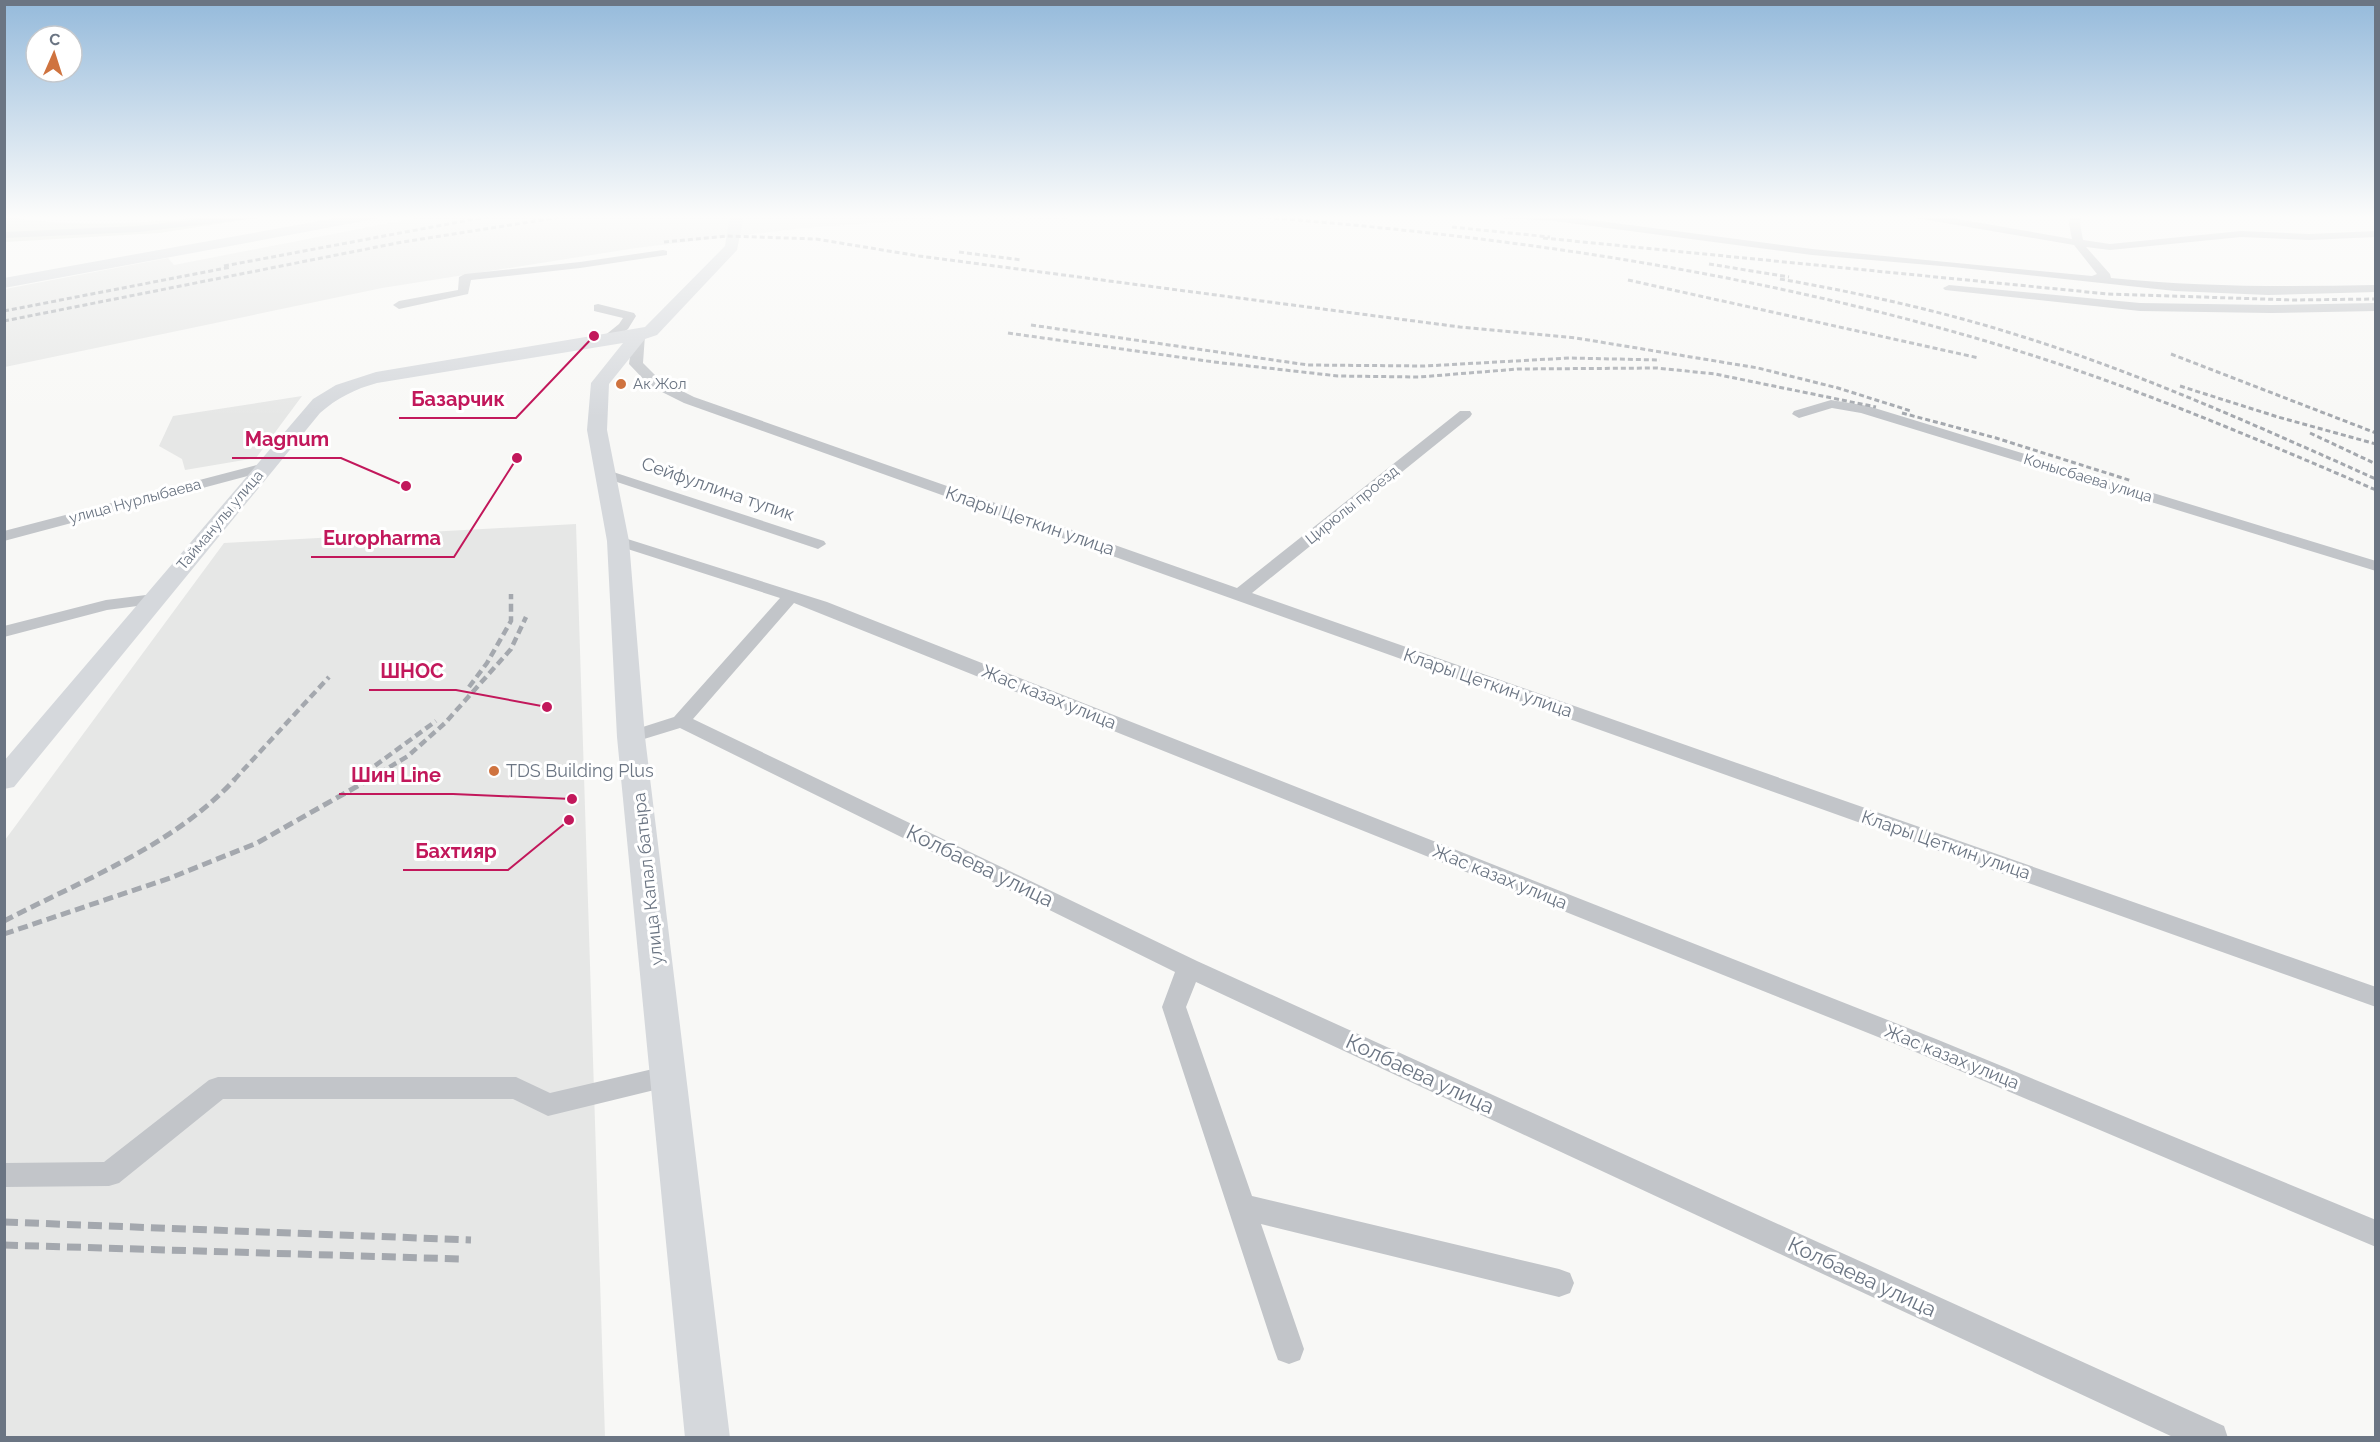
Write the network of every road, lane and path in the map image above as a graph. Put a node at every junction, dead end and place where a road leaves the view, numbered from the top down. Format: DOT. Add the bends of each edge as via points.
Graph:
graph roads {
  1 [pos="465,282"];
  2 [pos="696,282"];
  3 [pos="2123,282"];
  4 [pos="1949,288"];
  5 [pos="2376,288"];
  6 [pos="399,304"];
  7 [pos="2376,307"];
  8 [pos="598,308"];
  9 [pos="645,333"];
  10 [pos="604,340"];
  11 [pos="1465,414"];
  12 [pos="1799,414"];
  13 [pos="265,467"];
  14 [pos="604,473"];
  15 [pos="4,536"];
  16 [pos="618,542"];
  17 [pos="818,544"];
  18 [pos="2376,566"];
  19 [pos="1239,595"];
  20 [pos="791,596"];
  21 [pos="154,599"];
  22 [pos="4,632"];
  23 [pos="681,721"];
  24 [pos="631,737"];
  25 [pos="4,780"];
  26 [pos="1189,968"];
  27 [pos="2376,997"];
  28 [pos="670,1076"];
  29 [pos="4,1175"];
  30 [pos="1240,1206"];
  31 [pos="2376,1234"];
  32 [pos="1559,1283"];
  33 [pos="1289,1349"];
  34 [pos="708,1437"];
  35 [pos="2212,1437"];
  1 -- 6 [label="street" via="464,292"];
  2 -- 9 [label="main road, улица Капал батыра"];
  3 -- 5 [label="street" via="2268,291"];
  4 -- 7 [label="street" via="2140,308"];
  8 -- 10 [label="street" via="630,316 624,326"];
  9 -- 10 [label="main road, Тайманулы улица"];
  9 -- 14 [label="main road, улица Капал батыра" via="600,383 597,430"];
  9 -- 19 [label="street, Клары Цеткин улица" via="636,364 655,383 689,400"];
  10 -- 13 [label="main road, Тайманулы улица" via="395,374 341,388 313,409"];
  11 -- 19 [label="street, Цирюлы проезд"];
  12 -- 18 [label="street, Конысбаева улица" via="1832,404 1863,409"];
  13 -- 15 [label="street, улица Нурлыбаева"];
  13 -- 21 [label="main road, Тайманулы улица"];
  14 -- 16 [label="main road, улица Капал батыра"];
  14 -- 17 [label="street, Сейфуллина тупик"];
  16 -- 20 [label="street, Жас казах улица"];
  16 -- 24 [label="main road, улица Капал батыра"];
  19 -- 27 [label="street, Клары Цеткин улица"];
  20 -- 23 [label="street"];
  20 -- 31 [label="street, Жас казах улица" via="1928,1046"];
  21 -- 22 [label="street" via="106,605"];
  21 -- 25 [label="main road, Тайманулы улица"];
  23 -- 24 [label="street"];
  23 -- 26 [label="street, Колбаева улица"];
  24 -- 28 [label="main road, улица Капал батыра"];
  26 -- 30 [label="street" via="1174,1007"];
  26 -- 35 [label="street, Колбаева улица"];
  28 -- 29 [label="street" via="548,1105 516,1088 218,1088 109,1174"];
  28 -- 34 [label="main road, улица Капал батыра"];
  30 -- 32 [label="street"];
  30 -- 33 [label="street"];
}
